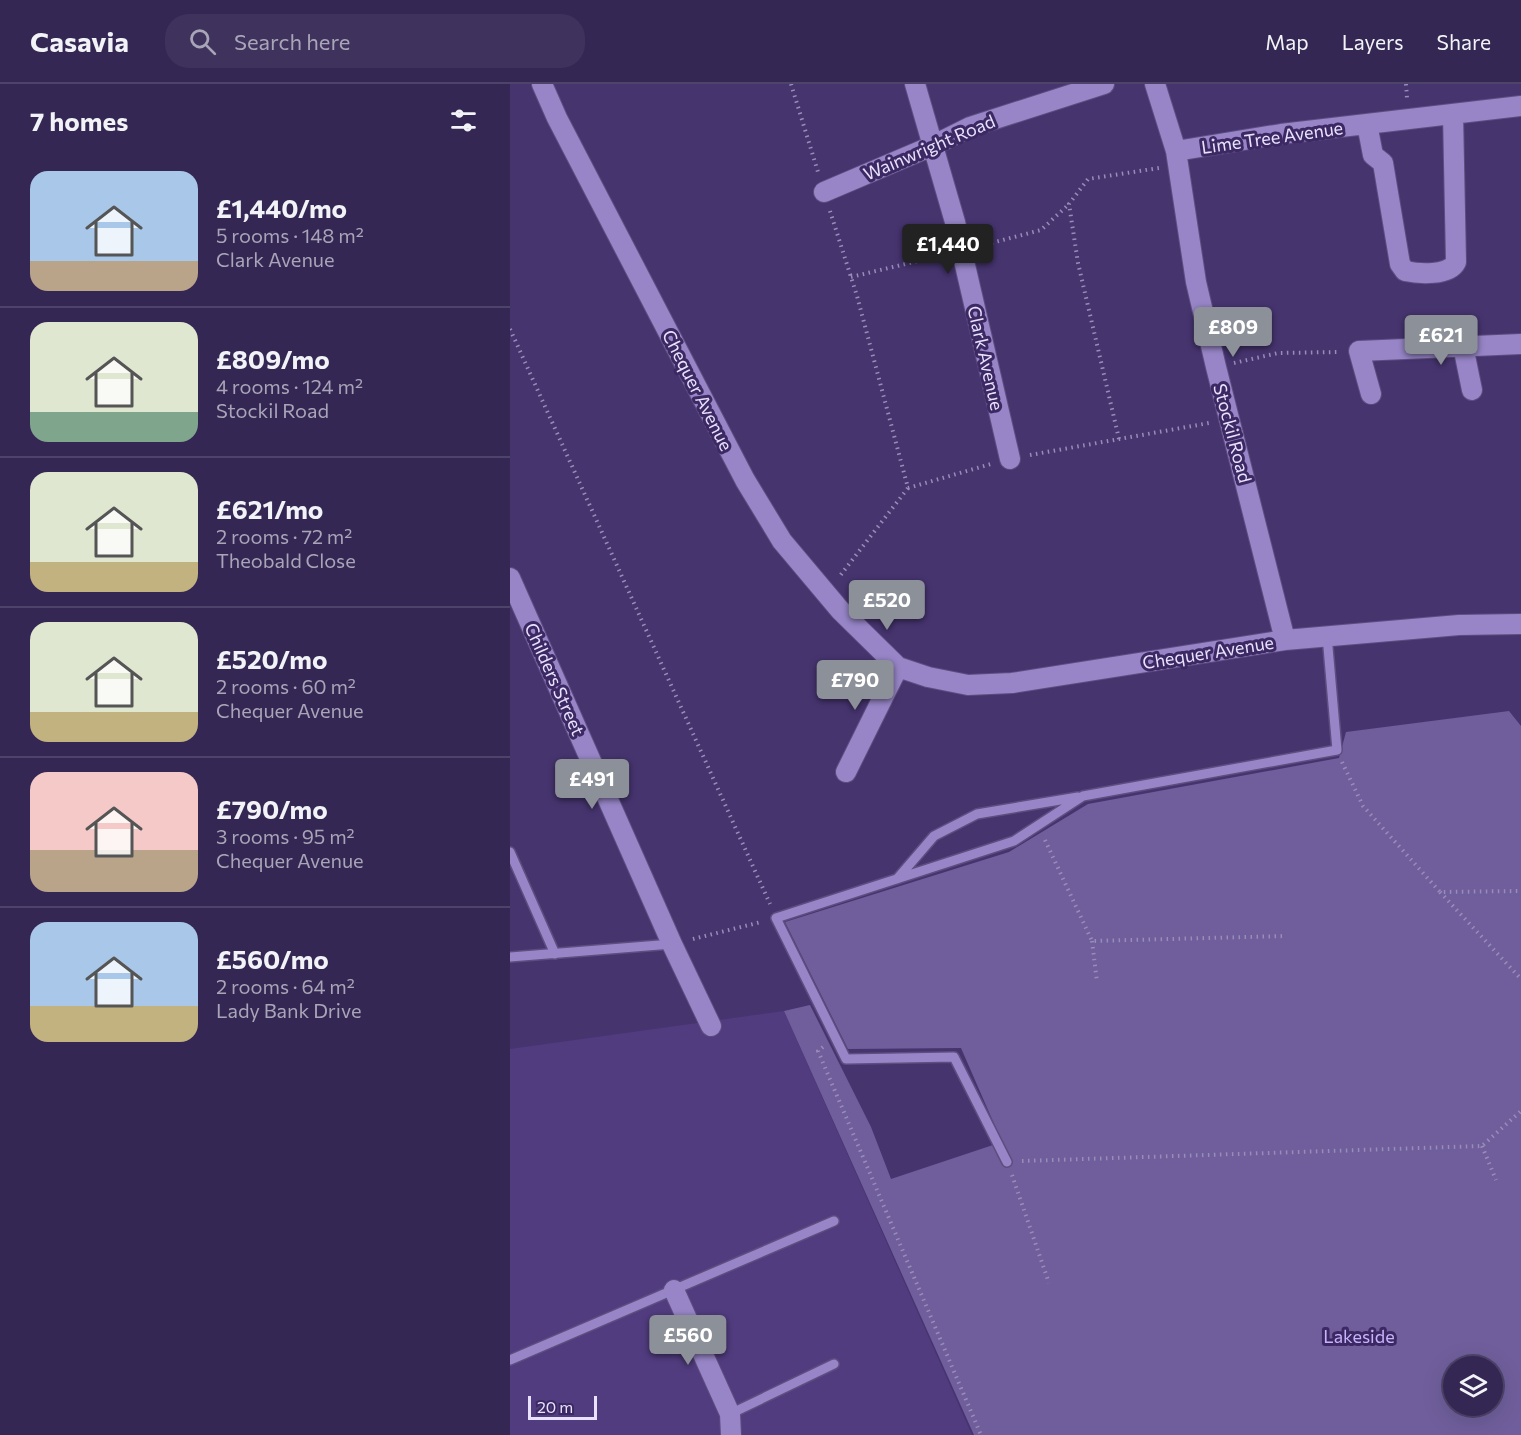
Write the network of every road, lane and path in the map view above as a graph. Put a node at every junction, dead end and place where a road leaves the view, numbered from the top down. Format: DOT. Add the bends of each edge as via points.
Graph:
graph roads {
  1 [pos="542,84"];
  2 [pos="791,84"];
  3 [pos="915,84"];
  4 [pos="1104,84"];
  5 [pos="1155,84"];
  6 [pos="1521,106"];
  7 [pos="1453,114"];
  8 [pos="1367,124"];
  9 [pos="932,146"];
  10 [pos="1177,158"];
  11 [pos="824,192"];
  12 [pos="510,329"];
  13 [pos="1521,344"];
  14 [pos="1463,346"];
  15 [pos="1359,351"];
  16 [pos="1216,367"];
  17 [pos="1472,390"];
  18 [pos="1371,394"];
  19 [pos="1229,420"];
  20 [pos="1119,439"];
  21 [pos="1010,459"];
  22 [pos="908,488"];
  23 [pos="510,578"];
  24 [pos="826,594"];
  25 [pos="1521,624"];
  26 [pos="1327,636"];
  27 [pos="1285,640"];
  28 [pos="898,667"];
  29 [pos="1337,750"];
  30 [pos="846,772"];
  31 [pos="1083,796"];
  32 [pos="1038,826"];
  33 [pos="510,852"];
  34 [pos="897,879"];
  35 [pos="1440,891"];
  36 [pos="1521,891"];
  37 [pos="776,918"];
  38 [pos="1286,936"];
  39 [pos="1092,941"];
  40 [pos="672,944"];
  41 [pos="555,954"];
  42 [pos="510,957"];
  43 [pos="1521,979"];
  44 [pos="1097,982"];
  45 [pos="711,1026"];
  46 [pos="835,1037"];
  47 [pos="1521,1112"];
  48 [pos="1482,1146"];
  49 [pos="1007,1162"];
  50 [pos="1496,1180"];
  51 [pos="834,1221"];
  52 [pos="1049,1283"];
  53 [pos="674,1290"];
  54 [pos="510,1360"];
  55 [pos="834,1364"];
  56 [pos="730,1414"];
  57 [pos="731,1435"];
  58 [pos="981,1435"];
  1 -- 24 [label="street, Chequer Avenue" via="745,480 782,541"];
  2 -- 11 [label="path"];
  3 -- 9 [label="street, Clark Avenue"];
  4 -- 9 [label="street, Wainwright Road" via="970,126"];
  5 -- 10 [label="street, Stockil Road"];
  6 -- 7 [label="street, Lime Tree Avenue"];
  7 -- 8 [label="street, Lime Tree Avenue"];
  7 -- 8 [label="street, Lime Tree Avenue" via="1456,262 1448,271 1413,273 1400,264 1383,163 1373,155"];
  8 -- 10 [label="street, Lime Tree Avenue" via="1281,134"];
  9 -- 11 [label="street, Wainwright Road"];
  9 -- 21 [label="street, Clark Avenue" via="955,222"];
  10 -- 16 [label="street, Stockil Road" via="1196,282"];
  10 -- 20 [label="path" via="1088,179 1068,204"];
  11 -- 22 [label="path" via="857,296"];
  12 -- 37 [label="path"];
  13 -- 14 [label="street"];
  14 -- 15 [label="street"];
  14 -- 17 [label="street"];
  15 -- 16 [label="path" via="1278,353"];
  15 -- 18 [label="street"];
  16 -- 19 [label="street, Stockil Road"];
  19 -- 20 [label="path"];
  19 -- 27 [label="street, Stockil Road"];
  20 -- 21 [label="path"];
  21 -- 22 [label="path"];
  22 -- 24 [label="path"];
  23 -- 40 [label="street, Childers Street"];
  24 -- 28 [label="street, Chequer Avenue"];
  25 -- 26 [label="street, Chequer Avenue"];
  26 -- 27 [label="street, Chequer Avenue"];
  26 -- 29 [label="lane"];
  27 -- 28 [label="street, Chequer Avenue" via="1012,683 968,685"];
  28 -- 30 [label="street"];
  29 -- 31 [label="lane"];
  29 -- 35 [label="path" via="1363,806"];
  31 -- 32 [label="lane"];
  31 -- 34 [label="lane" via="977,814 934,836"];
  32 -- 34 [label="lane" via="1014,841"];
  32 -- 39 [label="path"];
  33 -- 41 [label="lane"];
  34 -- 37 [label="lane"];
  35 -- 36 [label="path"];
  35 -- 43 [label="path"];
  37 -- 40 [label="path"];
  37 -- 46 [label="lane"];
  38 -- 39 [label="path"];
  39 -- 44 [label="path"];
  40 -- 41 [label="lane"];
  40 -- 45 [label="street, Childers Street"];
  41 -- 42 [label="lane"];
  46 -- 49 [label="lane" via="846,1059 954,1057"];
  46 -- 58 [label="path" via="818,1051"];
  47 -- 48 [label="path"];
  48 -- 49 [label="path"];
  48 -- 50 [label="path"];
  49 -- 52 [label="path"];
  51 -- 53 [label="lane"];
  53 -- 54 [label="lane"];
  53 -- 56 [label="street"];
  55 -- 56 [label="lane"];
  56 -- 57 [label="street"];
}
